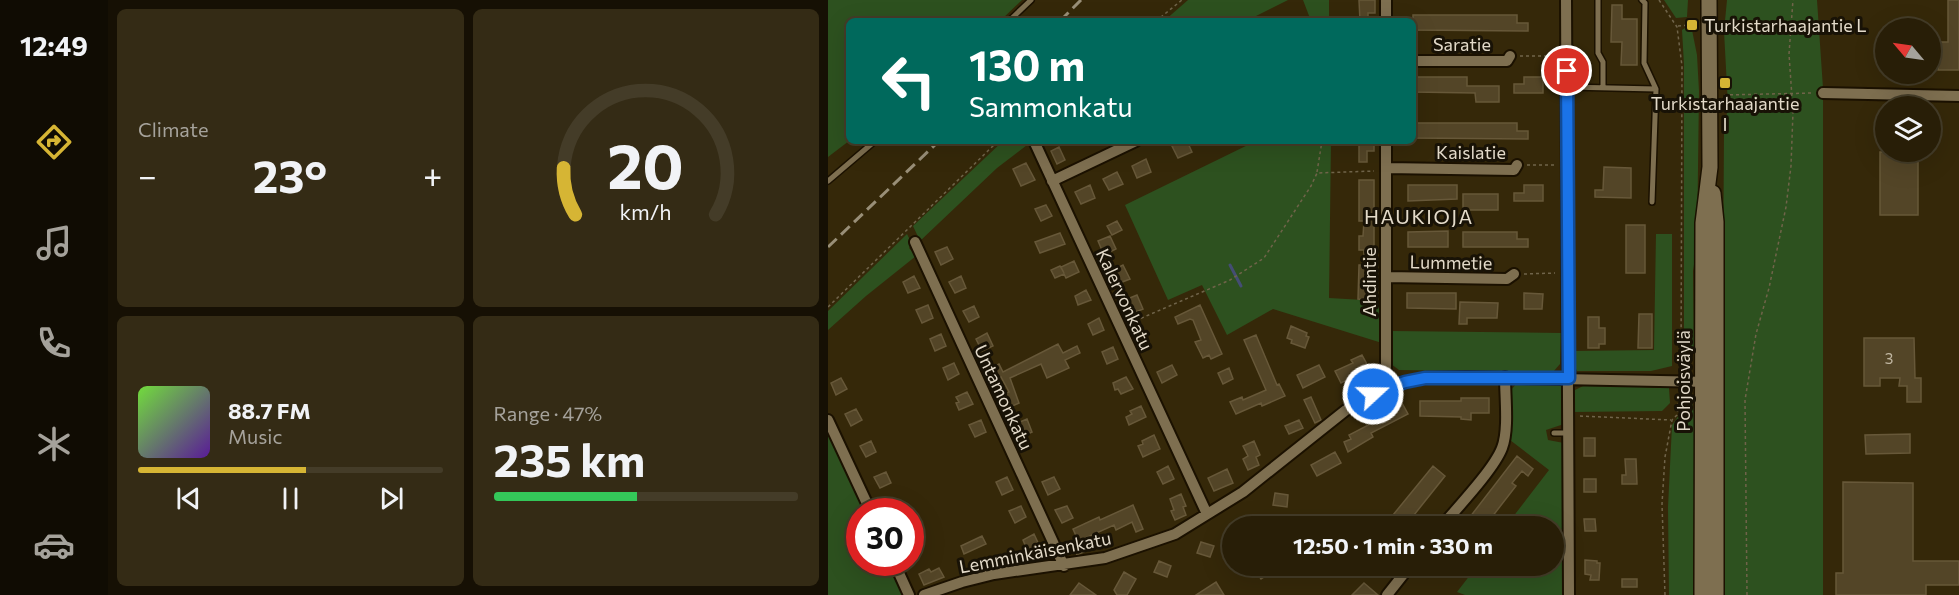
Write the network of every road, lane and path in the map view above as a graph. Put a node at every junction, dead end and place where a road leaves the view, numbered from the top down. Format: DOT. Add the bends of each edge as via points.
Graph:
graph roads {
  1 [pos="1031,0"];
  2 [pos="1182,0"];
  3 [pos="1386,0"];
  4 [pos="1566,0"];
  5 [pos="1599,0"];
  6 [pos="1642,0"];
  7 [pos="1659,0"];
  8 [pos="1792,0"];
  9 [pos="1709,2"];
  10 [pos="1012,18"];
  11 [pos="1160,18"];
  12 [pos="1386,18"];
  13 [pos="1692,25"];
  14 [pos="1677,27"];
  15 [pos="1510,56"];
  16 [pos="1567,56"];
  17 [pos="1416,61"];
  18 [pos="1567,87"];
  19 [pos="1603,88"];
  20 [pos="1656,89"];
  21 [pos="1791,93"];
  22 [pos="1823,93"];
  23 [pos="1724,96"];
  24 [pos="1959,96"];
  25 [pos="871,144"];
  26 [pos="995,144"];
  27 [pos="1035,144"];
  28 [pos="1130,144"];
  29 [pos="1322,144"];
  30 [pos="1386,144"];
  31 [pos="1517,165"];
  32 [pos="1568,165"];
  33 [pos="1386,168"];
  34 [pos="1317,173"];
  35 [pos="828,181"];
  36 [pos="1052,181"];
  37 [pos="1652,202"];
  38 [pos="915,242"];
  39 [pos="1568,272"];
  40 [pos="1514,274"];
  41 [pos="1386,277"];
  42 [pos="828,307"];
  43 [pos="1120,328"];
  44 [pos="1681,365"];
  45 [pos="1505,377"];
  46 [pos="1569,378"];
  47 [pos="1709,382"];
  48 [pos="1386,388"];
  49 [pos="1680,393"];
  50 [pos="1569,416"];
  51 [pos="828,420"];
  52 [pos="1672,420"];
  53 [pos="1554,433"];
  54 [pos="1569,434"];
  55 [pos="864,498"];
  56 [pos="1208,514"];
  57 [pos="1450,516"];
  58 [pos="1064,566"];
  59 [pos="900,576"];
  60 [pos="1402,576"];
  61 [pos="909,595"];
  62 [pos="924,595"];
  63 [pos="1387,595"];
  64 [pos="1569,595"];
  65 [pos="1665,595"];
  66 [pos="1702,595"];
  67 [pos="1716,595"];
  68 [pos="1747,595"];
  1 -- 10 [label="lane"];
  2 -- 11 [label="path"];
  3 -- 12 [label="street"];
  4 -- 16 [label="street"];
  5 -- 19 [label="lane" via="1598,53 1603,62"];
  6 -- 20 [label="lane" via="1644,63"];
  7 -- 14 [label="path"];
  8 -- 21 [label="path"];
  9 -- 47 [label="main road, Pohjoisväylä" via="1710,166 1704,223"];
  13 -- 14 [label="path"];
  14 -- 44 [label="path" via="1682,66"];
  15 -- 16 [label="path"];
  15 -- 17 [label="street, Saratie" via="1506,61"];
  16 -- 18 [label="street"];
  18 -- 19 [label="lane"];
  18 -- 32 [label="street"];
  19 -- 20 [label="lane"];
  20 -- 37 [label="lane"];
  21 -- 22 [label="path"];
  21 -- 23 [label="path"];
  21 -- 68 [label="path" via="1791,166 1786,207 1744,400"];
  22 -- 24 [label="street"];
  25 -- 35 [label="lane"];
  26 -- 42 [label="path"];
  27 -- 36 [label="street, Kalervonkatu"];
  28 -- 36 [label="street"];
  29 -- 34 [label="path"];
  30 -- 33 [label="street, Ahdintie"];
  31 -- 32 [label="path"];
  31 -- 33 [label="street, Kaislatie" via="1514,170"];
  32 -- 39 [label="street"];
  33 -- 34 [label="path"];
  33 -- 41 [label="street, Ahdintie"];
  34 -- 43 [label="path" via="1264,258 1230,280"];
  36 -- 43 [label="street, Kalervonkatu"];
  38 -- 58 [label="street, Untamonkatu"];
  39 -- 40 [label="path"];
  39 -- 46 [label="street"];
  40 -- 41 [label="street, Lummetie" via="1507,279"];
  41 -- 48 [label="street, Ahdintie"];
  43 -- 56 [label="street, Kalervonkatu"];
  45 -- 46 [label="street, Lemminkäisenkatu"];
  45 -- 48 [label="street, Lemminkäisenkatu" via="1425,378"];
  45 -- 57 [label="street" via="1503,447"];
  46 -- 47 [label="street, Lemminkäisenkatu"];
  46 -- 50 [label="street"];
  47 -- 66 [label="main road, Pohjoisväylä"];
  47 -- 67 [label="main road, Pohjoisväylä"];
  48 -- 56 [label="street, Lemminkäisenkatu" via="1346,410 1268,474"];
  49 -- 52 [label="path" via="1677,415"];
  50 -- 52 [label="path"];
  50 -- 54 [label="street"];
  51 -- 55 [label="street"];
  52 -- 65 [label="path" via="1662,504"];
  53 -- 54 [label="lane"];
  54 -- 64 [label="street"];
  56 -- 58 [label="street, Lemminkäisenkatu" via="1175,534 1135,549"];
  58 -- 62 [label="street, Lemminkäisenkatu" via="994,574"];
  59 -- 61 [label="street"];
  60 -- 63 [label="street"];
}
